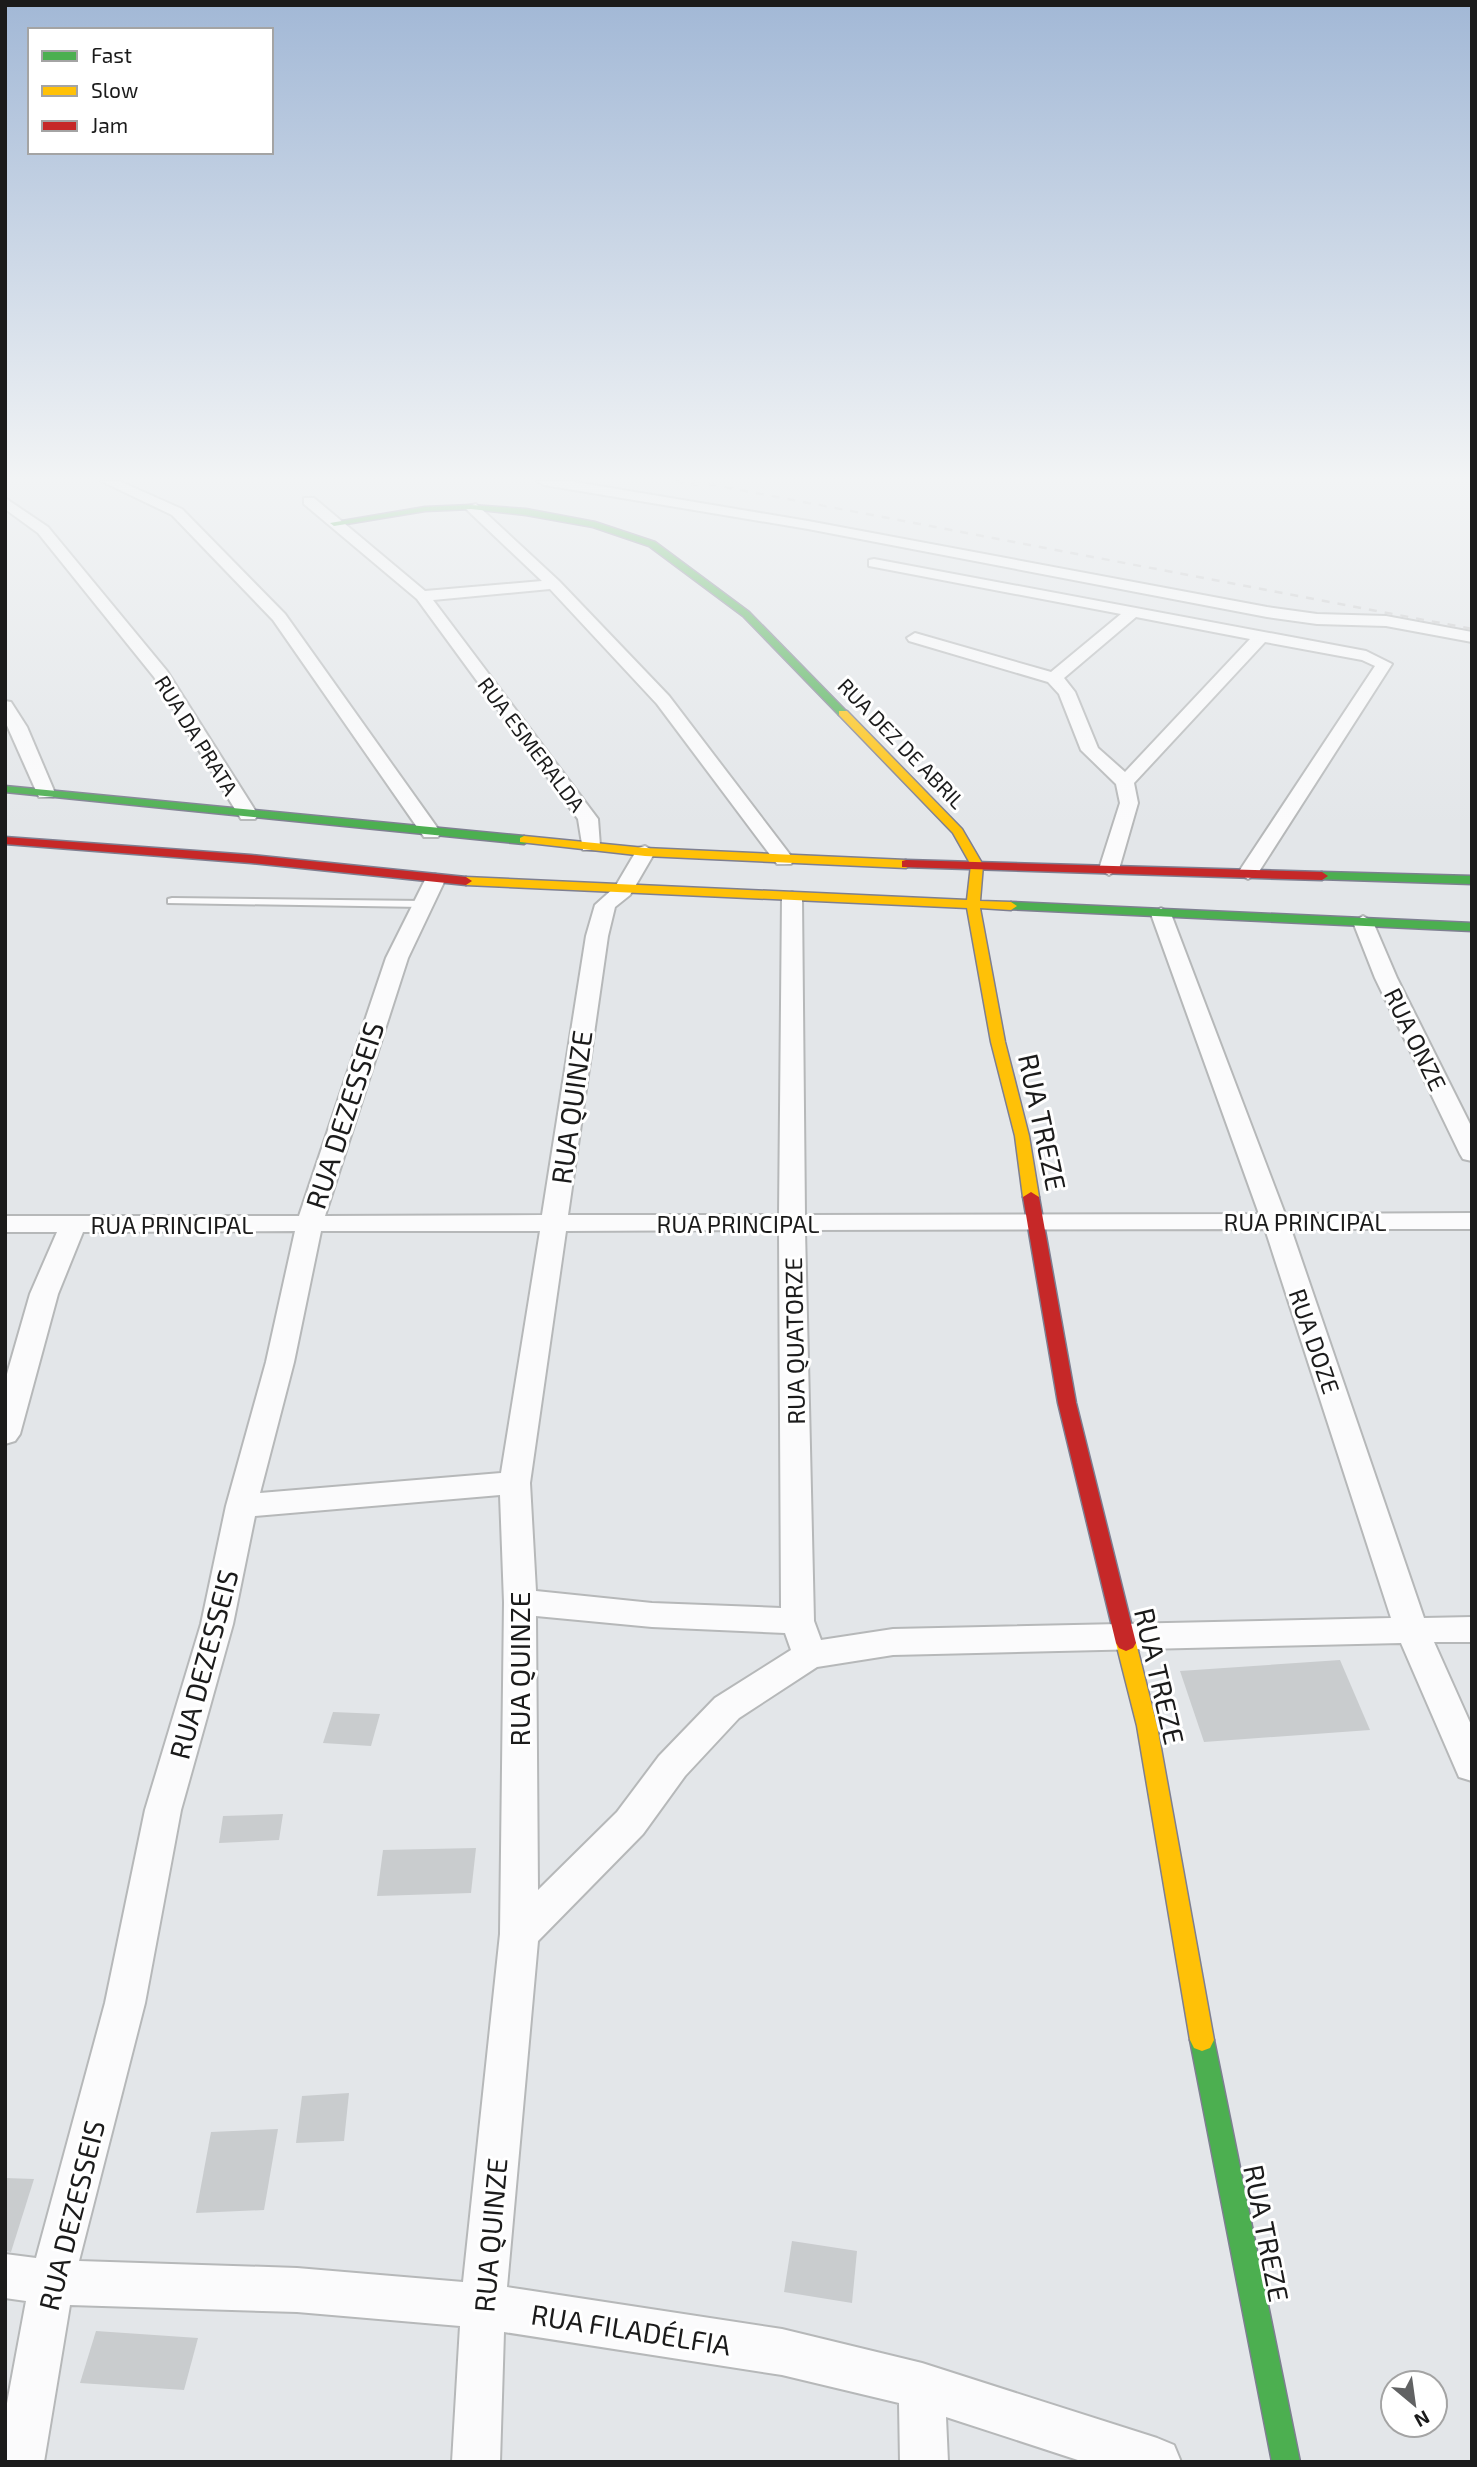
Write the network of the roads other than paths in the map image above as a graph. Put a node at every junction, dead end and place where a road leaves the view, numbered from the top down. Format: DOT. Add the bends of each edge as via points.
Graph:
graph roads {
  1 [pos="97,596"];
  2 [pos="259,596"];
  3 [pos="422,596"];
  4 [pos="565,596"];
  5 [pos="722,596"];
  6 [pos="1049,596"];
  7 [pos="1183,596"];
  8 [pos="1133,612"];
  9 [pos="1262,636"];
  10 [pos="1472,637"];
  11 [pos="915,638"];
  12 [pos="1054,678"];
  13 [pos="5,706"];
  14 [pos="1125,782"];
  15 [pos="5,789"];
  16 [pos="46,793"];
  17 [pos="247,815"];
  18 [pos="431,833"];
  19 [pos="5,840"];
  20 [pos="590,846"];
  21 [pos="645,852"];
  22 [pos="784,860"];
  23 [pos="977,865"];
  24 [pos="1109,869"];
  25 [pos="1248,873"];
  26 [pos="1472,880"];
  27 [pos="623,891"];
  28 [pos="429,892"];
  29 [pos="792,898"];
  30 [pos="172,901"];
  31 [pos="973,905"];
  32 [pos="1161,914"];
  33 [pos="1363,922"];
  34 [pos="1472,927"];
  35 [pos="1472,1154"];
  36 [pos="1472,1220"];
  37 [pos="1275,1221"];
  38 [pos="1037,1222"];
  39 [pos="74,1223"];
  40 [pos="792,1223"];
  41 [pos="5,1224"];
  42 [pos="556,1224"];
  43 [pos="309,1225"];
  44 [pos="5,1434"];
  45 [pos="515,1483"];
  46 [pos="241,1506"];
  47 [pos="520,1602"];
  48 [pos="798,1621"];
  49 [pos="1472,1629"];
  50 [pos="1412,1631"];
  51 [pos="1123,1636"];
  52 [pos="809,1655"];
  53 [pos="1472,1767"];
  54 [pos="519,1934"];
  55 [pos="5,2276"];
  56 [pos="52,2282"];
  57 [pos="484,2306"];
  58 [pos="922,2386"];
  59 [pos="20,2462"];
  60 [pos="476,2462"];
  61 [pos="924,2462"];
  62 [pos="1157,2462"];
  63 [pos="1286,2462"];
  1 -- 17 [label="street, RUA DA PRATA" via="161,675"];
  2 -- 18 [label="street" via="279,617"];
  3 -- 20 [label="street, RUA ESMERALDA" via="588,819"];
  4 -- 22 [label="street" via="663,700"];
  5 -- 23 [label="street, RUA DEZ DE ABRIL" via="746,614 958,831"];
  6 -- 8 [label="street"];
  7 -- 10 [label="street" via="1267,612 1386,621"];
  8 -- 9 [label="street"];
  8 -- 12 [label="street"];
  9 -- 14 [label="street"];
  9 -- 25 [label="street" via="1366,656 1384,664"];
  11 -- 12 [label="street"];
  12 -- 14 [label="street" via="1068,692 1090,750"];
  13 -- 16 [label="street"];
  14 -- 24 [label="street" via="1129,803"];
  15 -- 16 [label="street"];
  16 -- 17 [label="street"];
  17 -- 18 [label="street"];
  18 -- 20 [label="street"];
  19 -- 28 [label="street" via="251,859"];
  20 -- 21 [label="street"];
  21 -- 22 [label="street"];
  21 -- 27 [label="street, RUA QUINZE"];
  22 -- 23 [label="street"];
  23 -- 24 [label="street"];
  23 -- 31 [label="street"];
  24 -- 25 [label="street"];
  25 -- 26 [label="street"];
  27 -- 28 [label="street"];
  27 -- 29 [label="street"];
  27 -- 42 [label="street, RUA QUINZE" via="606,905 597,936"];
  28 -- 30 [label="lane"];
  28 -- 43 [label="street, RUA DEZESSEIS" via="381,1002"];
  29 -- 31 [label="street"];
  29 -- 40 [label="street, RUA QUATORZE"];
  31 -- 32 [label="street"];
  31 -- 38 [label="street, RUA TREZE"];
  32 -- 33 [label="street"];
  32 -- 37 [label="street, RUA DOZE"];
  33 -- 34 [label="street"];
  33 -- 35 [label="street, RUA ONZE"];
  36 -- 37 [label="street, RUA PRINCIPAL"];
  37 -- 38 [label="street, RUA PRINCIPAL"];
  37 -- 50 [label="street, RUA DOZE"];
  38 -- 40 [label="street, RUA PRINCIPAL"];
  38 -- 51 [label="street, RUA TREZE" via="1067,1403"];
  39 -- 41 [label="street, RUA PRINCIPAL"];
  39 -- 43 [label="street, RUA PRINCIPAL"];
  39 -- 44 [label="street" via="44,1294"];
  40 -- 42 [label="street, RUA PRINCIPAL"];
  40 -- 48 [label="street, RUA QUATORZE"];
  42 -- 43 [label="street, RUA PRINCIPAL"];
  42 -- 45 [label="street, RUA QUINZE"];
  43 -- 46 [label="street, RUA DEZESSEIS" via="280,1363"];
  45 -- 46 [label="street"];
  45 -- 47 [label="street, RUA QUINZE"];
  46 -- 56 [label="street, RUA DEZESSEIS" via="217,1624 163,1810 125,2003"];
  47 -- 48 [label="street" via="653,1615"];
  47 -- 54 [label="street, RUA QUINZE"];
  48 -- 52 [label="street, RUA QUATORZE"];
  49 -- 50 [label="street"];
  50 -- 51 [label="street"];
  50 -- 53 [label="street, RUA DOZE"];
  51 -- 52 [label="street" via="893,1642"];
  51 -- 63 [label="street, RUA TREZE" via="1147,1726 1204,2051"];
  52 -- 54 [label="street" via="727,1708 671,1766 630,1823"];
  54 -- 57 [label="street, RUA QUINZE"];
  55 -- 56 [label="street, RUA FILADÉLFIA"];
  56 -- 57 [label="street, RUA FILADÉLFIA" via="297,2290"];
  56 -- 59 [label="street, RUA DEZESSEIS"];
  57 -- 58 [label="street, RUA FILADÉLFIA" via="782,2352"];
  57 -- 60 [label="street, RUA QUINZE"];
  58 -- 61 [label="street"];
  58 -- 62 [label="street, RUA FILADÉLFIA"];
}
